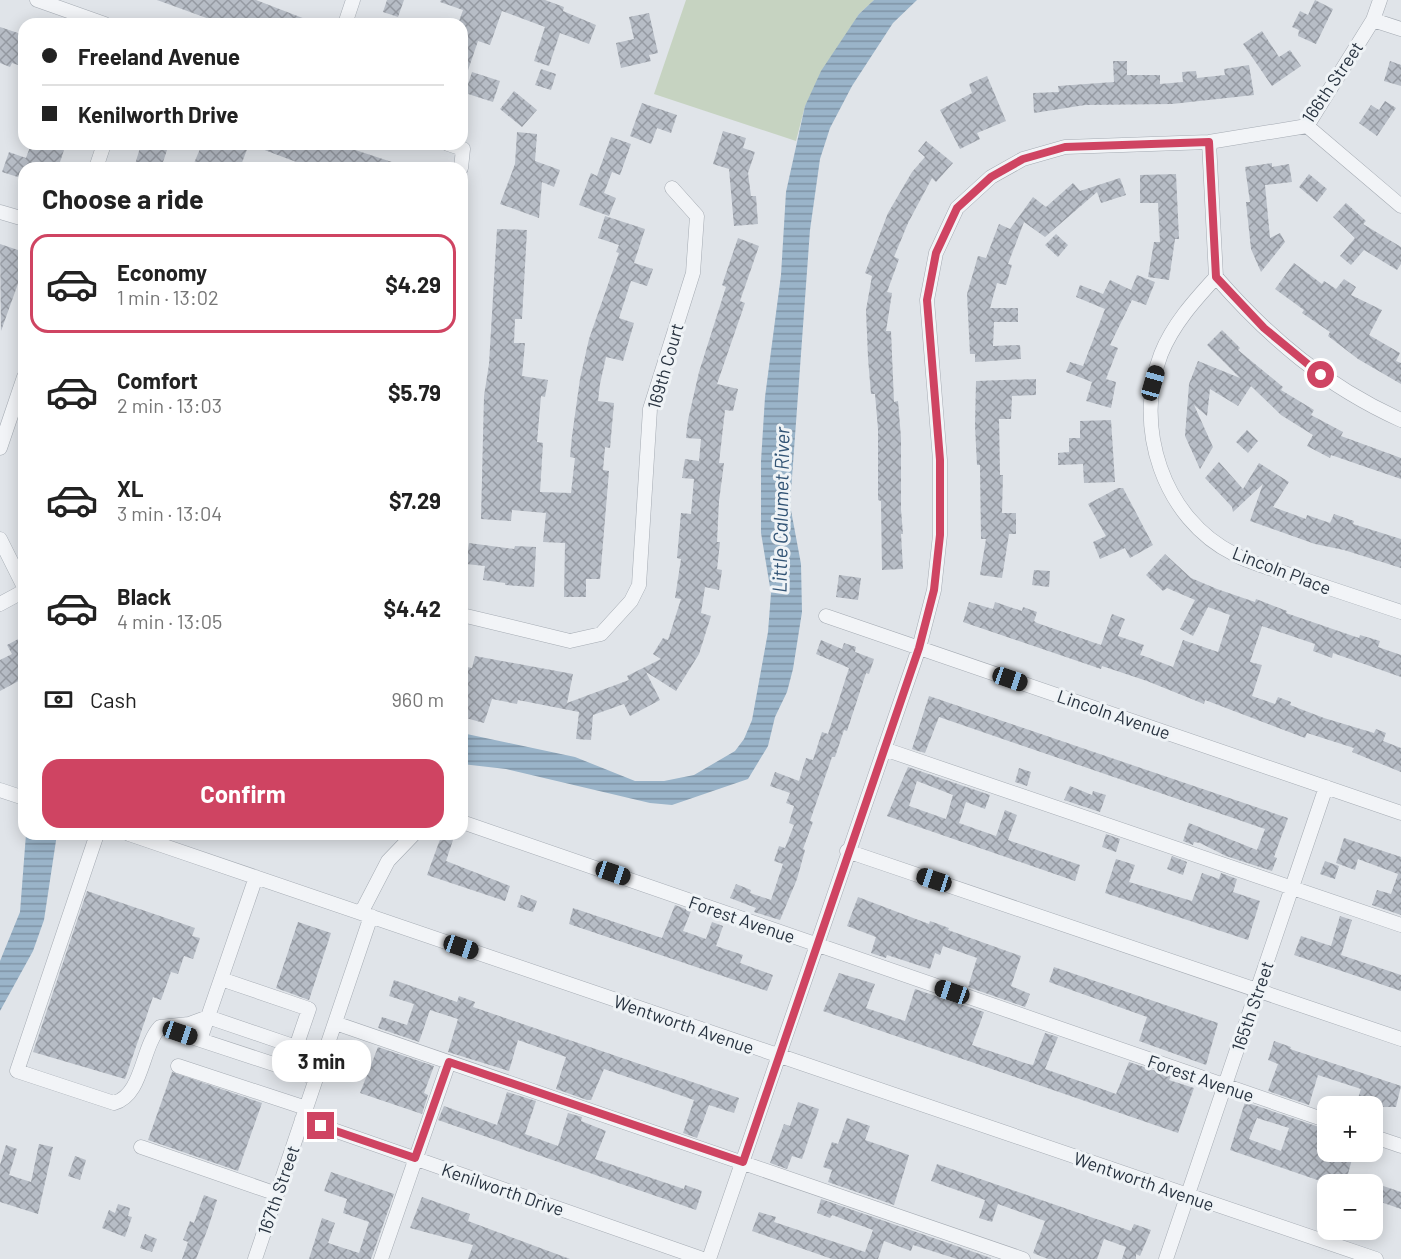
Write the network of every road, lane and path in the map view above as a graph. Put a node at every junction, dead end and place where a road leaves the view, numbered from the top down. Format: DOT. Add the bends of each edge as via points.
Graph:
graph roads {
  1 [pos="37,0"];
  2 [pos="353,0"];
  3 [pos="1380,0"];
  4 [pos="88,18"];
  5 [pos="347,18"];
  6 [pos="1373,20"];
  7 [pos="1401,29"];
  8 [pos="1307,126"];
  9 [pos="1209,142"];
  10 [pos="672,188"];
  11 [pos="1401,207"];
  12 [pos="0,212"];
  13 [pos="18,217"];
  14 [pos="1216,277"];
  15 [pos="18,395"];
  16 [pos="1401,420"];
  17 [pos="0,448"];
  18 [pos="0,539"];
  19 [pos="18,576"];
  20 [pos="18,593"];
  21 [pos="0,604"];
  22 [pos="1401,612"];
  23 [pos="468,616"];
  24 [pos="826,616"];
  25 [pos="919,648"];
  26 [pos="884,749"];
  27 [pos="1326,788"];
  28 [pos="0,790"];
  29 [pos="18,796"];
  30 [pos="1401,813"];
  31 [pos="468,824"];
  32 [pos="95,840"];
  33 [pos="147,840"];
  34 [pos="408,840"];
  35 [pos="848,851"];
  36 [pos="256,877"];
  37 [pos="1292,888"];
  38 [pos="366,915"];
  39 [pos="1401,925"];
  40 [pos="816,945"];
  41 [pos="220,979"];
  42 [pos="1257,989"];
  43 [pos="208,1017"];
  44 [pos="335,1023"];
  45 [pos="160,1027"];
  46 [pos="1401,1039"];
  47 [pos="200,1040"];
  48 [pos="296,1047"];
  49 [pos="779,1057"];
  50 [pos="449,1062"];
  51 [pos="178,1066"];
  52 [pos="289,1069"];
  53 [pos="316,1078"];
  54 [pos="1225,1086"];
  55 [pos="304,1114"];
  56 [pos="1317,1117"];
  57 [pos="1383,1140"];
  58 [pos="1401,1146"];
  59 [pos="141,1147"];
  60 [pos="415,1158"];
  61 [pos="743,1162"];
  62 [pos="277,1194"];
  63 [pos="1188,1195"];
  64 [pos="386,1257"];
  65 [pos="255,1259"];
  66 [pos="703,1259"];
  67 [pos="709,1259"];
  68 [pos="1023,1259"];
  69 [pos="1166,1259"];
  70 [pos="1376,1259"];
  1 -- 4 [label="street"];
  2 -- 5 [label="street"];
  3 -- 6 [label="street, 166th Street"];
  6 -- 7 [label="street"];
  6 -- 8 [label="street, 166th Street"];
  8 -- 9 [label="street, 166th Street"];
  8 -- 11 [label="street"];
  9 -- 14 [label="street"];
  9 -- 25 [label="street, 166th Street" via="1065,147 1023,159 991,177 957,208 936,253 927,300 940,460 940,535 934,590"];
  10 -- 23 [label="street, 169th Court" via="697,216 693,273 650,409 639,585 617,620 601,634 570,641"];
  12 -- 13 [label="street"];
  14 -- 16 [label="street" via="1304,363 1337,388"];
  14 -- 22 [label="street, Lincoln Place" via="1173,330 1153,383 1149,408 1152,435 1169,489 1188,517 1233,554"];
  15 -- 17 [label="street"];
  18 -- 19 [label="street"];
  20 -- 21 [label="street"];
  24 -- 25 [label="street, Lincoln Avenue"];
  25 -- 26 [label="street, 166th Street"];
  25 -- 27 [label="street, Lincoln Avenue"];
  26 -- 35 [label="street, 166th Street"];
  26 -- 37 [label="street"];
  27 -- 30 [label="street, Lincoln Avenue"];
  27 -- 37 [label="street, 165th Street"];
  28 -- 29 [label="street"];
  31 -- 40 [label="street, Forest Avenue"];
  32 -- 45 [label="street" via="17,1071 114,1103 125,1100 133,1090 152,1036"];
  33 -- 36 [label="street, Wentworth Avenue"];
  34 -- 38 [label="street" via="388,861"];
  35 -- 40 [label="street, 166th Street"];
  35 -- 42 [label="street"];
  36 -- 38 [label="street, Wentworth Avenue"];
  36 -- 41 [label="street"];
  37 -- 39 [label="street"];
  37 -- 42 [label="street, 165th Street"];
  38 -- 44 [label="street, 167th Street"];
  38 -- 49 [label="street, Wentworth Avenue"];
  40 -- 49 [label="street, 166th Street"];
  40 -- 54 [label="street, Forest Avenue"];
  41 -- 43 [label="street"];
  41 -- 48 [label="street" via="309,1009"];
  42 -- 46 [label="street"];
  42 -- 54 [label="street, 165th Street"];
  43 -- 45 [label="street"];
  43 -- 47 [label="street"];
  43 -- 48 [label="street"];
  44 -- 50 [label="street"];
  44 -- 53 [label="street, 167th Street"];
  45 -- 47 [label="street"];
  47 -- 52 [label="street"];
  48 -- 52 [label="street"];
  49 -- 61 [label="street, 166th Street"];
  49 -- 63 [label="street, Wentworth Avenue"];
  50 -- 60 [label="street"];
  50 -- 61 [label="street"];
  51 -- 55 [label="street, Kenilworth Drive"];
  52 -- 53 [label="street"];
  53 -- 55 [label="street, 167th Street"];
  54 -- 56 [label="street, Forest Avenue"];
  54 -- 63 [label="street, 165th Street"];
  55 -- 60 [label="street, Kenilworth Drive"];
  55 -- 62 [label="street, 167th Street"];
  57 -- 58 [label="street"];
  59 -- 62 [label="street"];
  60 -- 64 [label="street"];
  60 -- 66 [label="street, Kenilworth Drive"];
  61 -- 67 [label="street, 166th Street"];
  61 -- 68 [label="street"];
  62 -- 65 [label="street, 167th Street"];
  63 -- 69 [label="street, 165th Street"];
  63 -- 70 [label="street, Wentworth Avenue"];
}
